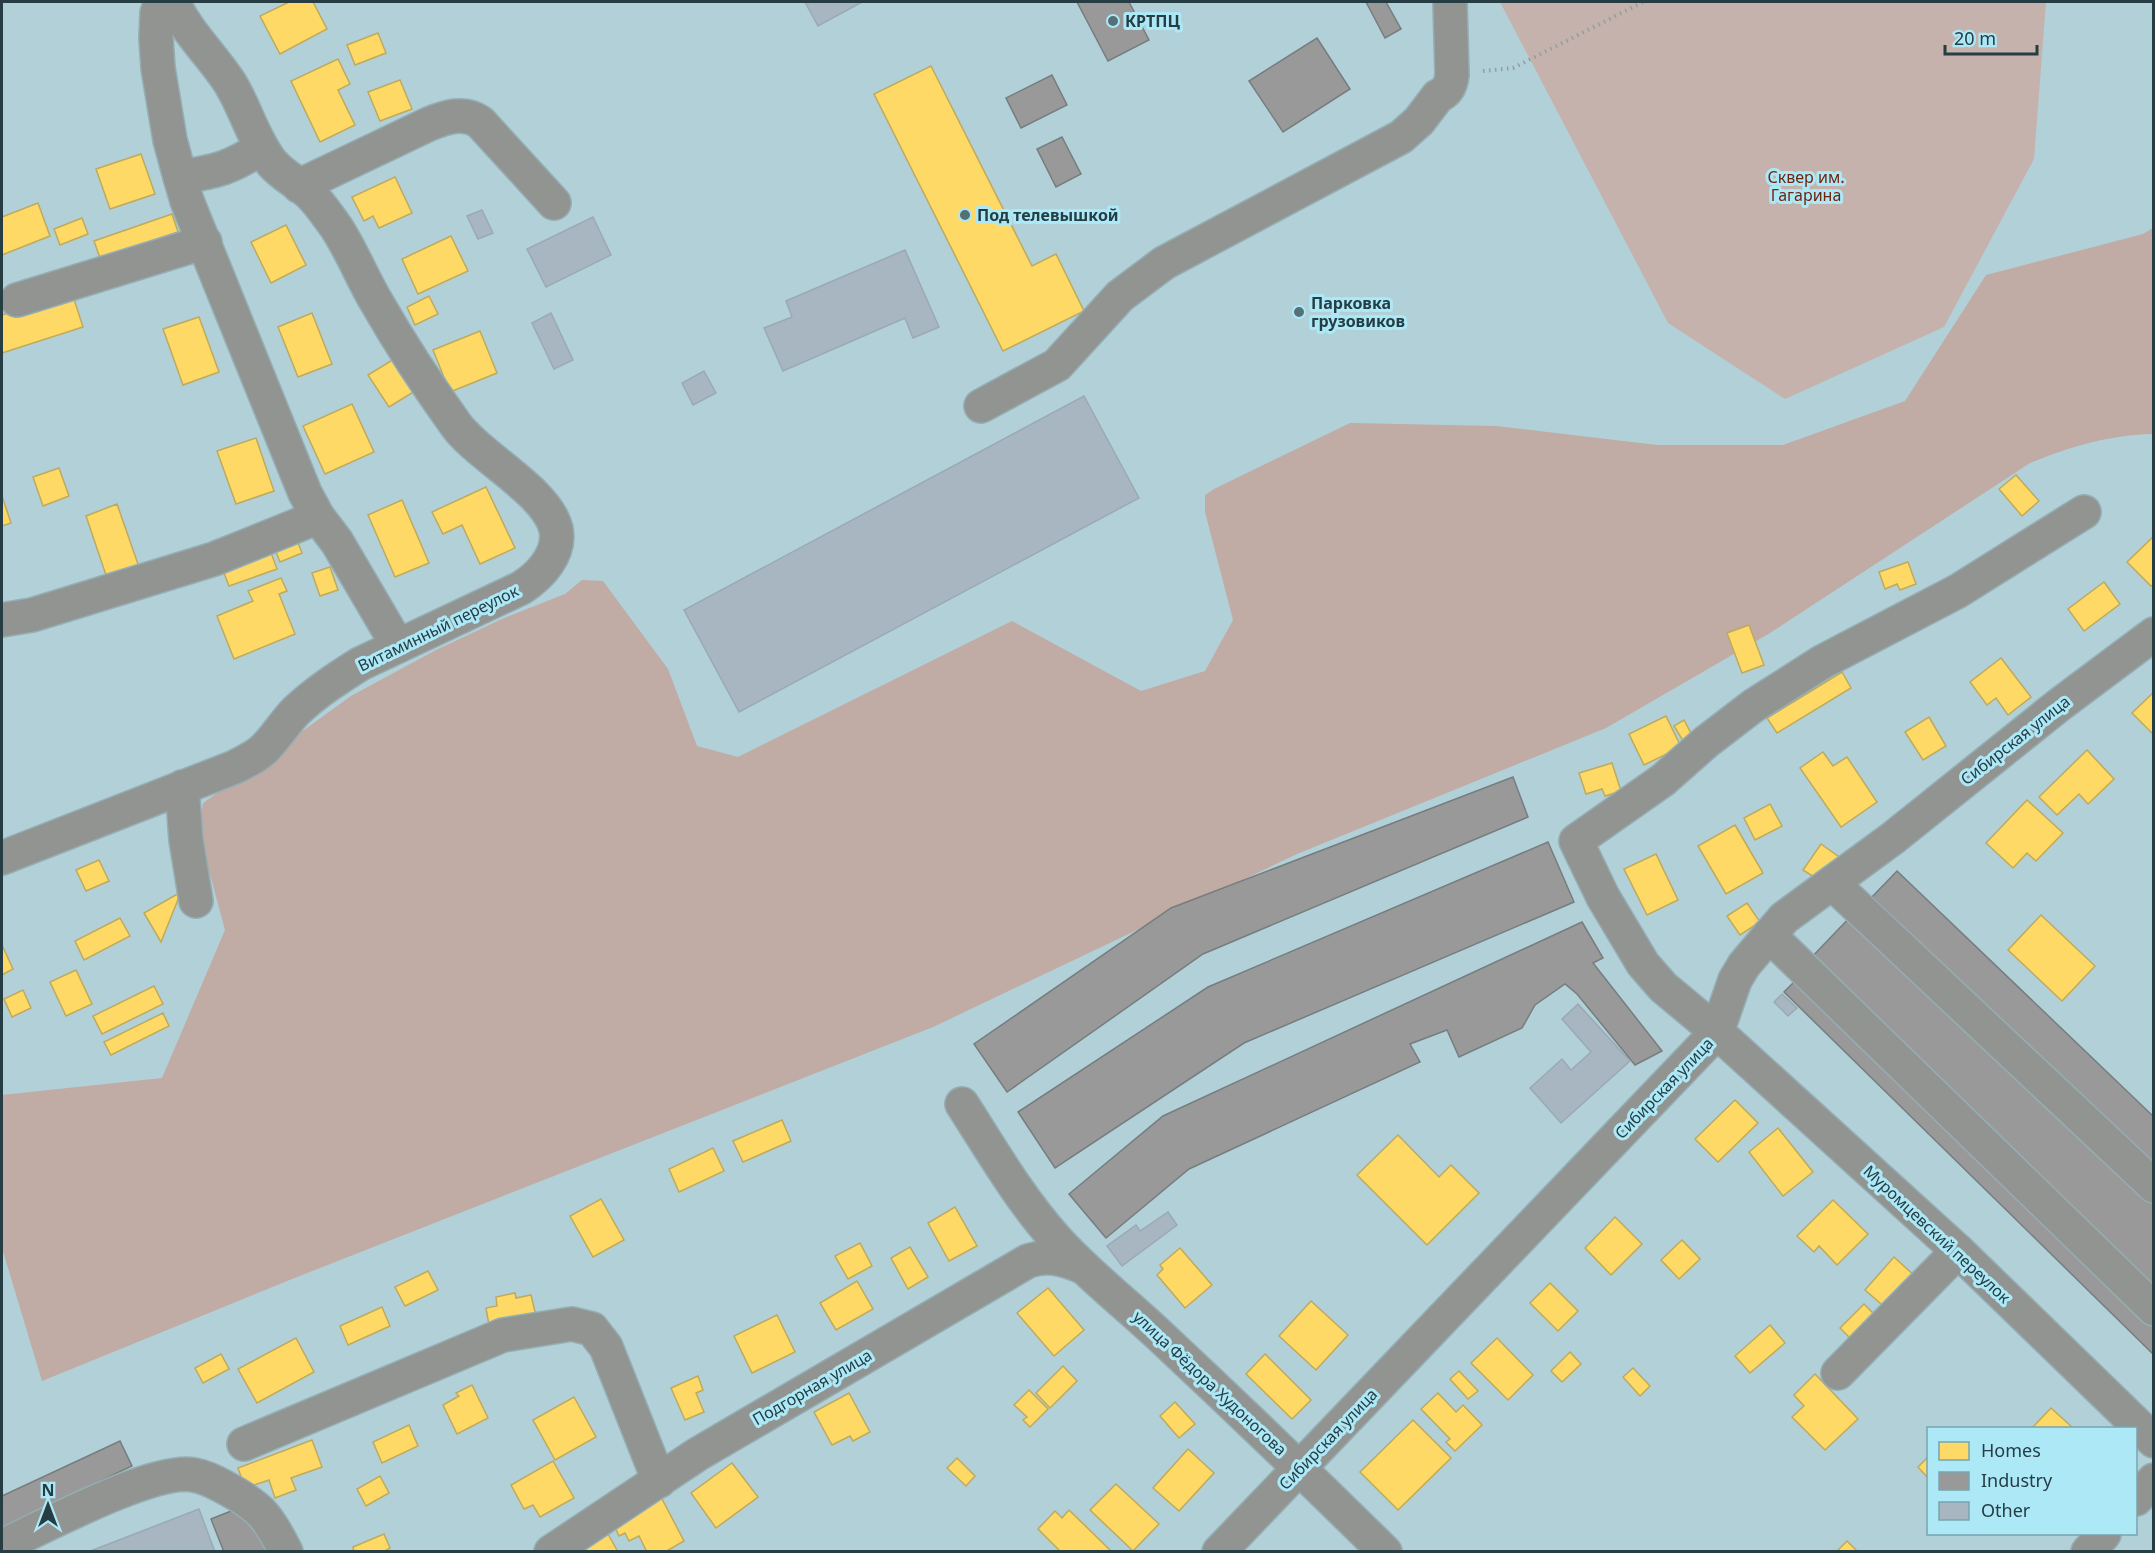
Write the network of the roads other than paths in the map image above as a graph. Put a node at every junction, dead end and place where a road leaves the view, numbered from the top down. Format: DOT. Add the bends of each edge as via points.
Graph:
graph roads {
  1 [pos="161,2"];
  2 [pos="173,2"];
  3 [pos="1450,2"];
  4 [pos="261,148"];
  5 [pos="180,177"];
  6 [pos="299,186"];
  7 [pos="554,203"];
  8 [pos="204,243"];
  9 [pos="17,300"];
  10 [pos="981,406"];
  11 [pos="2084,512"];
  12 [pos="318,517"];
  13 [pos="2,620"];
  14 [pos="2154,634"];
  15 [pos="398,646"];
  16 [pos="182,787"];
  17 [pos="2,858"];
  18 [pos="1832,883"];
  19 [pos="196,901"];
  20 [pos="1769,935"];
  21 [pos="1717,1032"];
  22 [pos="962,1104"];
  23 [pos="2154,1186"];
  24 [pos="1958,1251"];
  25 [pos="1083,1267"];
  26 [pos="2154,1309"];
  27 [pos="1838,1373"];
  28 [pos="2154,1441"];
  29 [pos="244,1444"];
  30 [pos="1300,1468"];
  31 [pos="2154,1480"];
  32 [pos="659,1481"];
  33 [pos="2137,1498"];
  34 [pos="2102,1535"];
  35 [pos="2,1546"];
  36 [pos="286,1551"];
  37 [pos="551,1551"];
  38 [pos="1219,1551"];
  39 [pos="1385,1551"];
  40 [pos="2088,1551"];
  1 -- 5 [label="street" via="157,13 158,68"];
  2 -- 4 [label="street, Витаминный переулок" via="193,37 230,84"];
  3 -- 10 [label="street" via="1450,85 1401,137 1164,263 1120,296 1057,365"];
  4 -- 5 [label="street" via="221,170"];
  4 -- 6 [label="street, Витаминный переулок"];
  5 -- 8 [label="street"];
  6 -- 7 [label="street" via="429,124 460,115 472,116 480,122"];
  6 -- 15 [label="street, Витаминный переулок" via="337,229 376,302 458,427 518,479 550,515 556,530 553,553 536,578"];
  8 -- 9 [label="street"];
  8 -- 12 [label="street" via="296,472"];
  11 -- 21 [label="street, Муромцевский переулок" via="1958,591 1822,662 1753,706 1663,780 1576,841 1603,897 1643,964 1663,987"];
  12 -- 13 [label="street" via="214,559 32,615"];
  12 -- 15 [label="street"];
  14 -- 18 [label="street, Сибирская улица"];
  15 -- 16 [label="street, Витаминный переулок" via="360,664 312,697 253,757"];
  16 -- 17 [label="street, Витаминный переулок"];
  16 -- 19 [label="street"];
  18 -- 20 [label="street, Сибирская улица" via="1784,918"];
  18 -- 23 [label="street"];
  20 -- 21 [label="street, Сибирская улица" via="1735,980"];
  20 -- 26 [label="street"];
  21 -- 24 [label="street, Муромцевский переулок"];
  21 -- 30 [label="street, Сибирская улица"];
  22 -- 25 [label="street, улица Фёдора Худоногова" via="1027,1203"];
  24 -- 27 [label="street"];
  24 -- 28 [label="street, Муромцевский переулок"];
  25 -- 30 [label="street, улица Фёдора Худоногова"];
  25 -- 32 [label="street, Подгорная улица" via="1063,1258 1028,1261 698,1454"];
  29 -- 32 [label="street" via="503,1335 572,1324 592,1329 606,1347"];
  30 -- 38 [label="street, Сибирская улица"];
  30 -- 39 [label="street, улица Фёдора Худоногова"];
  31 -- 33 [label="street"];
  32 -- 37 [label="street, Подгорная улица"];
  34 -- 40 [label="street"];
  35 -- 36 [label="street" via="126,1489 155,1479 193,1474 259,1508"];
}
